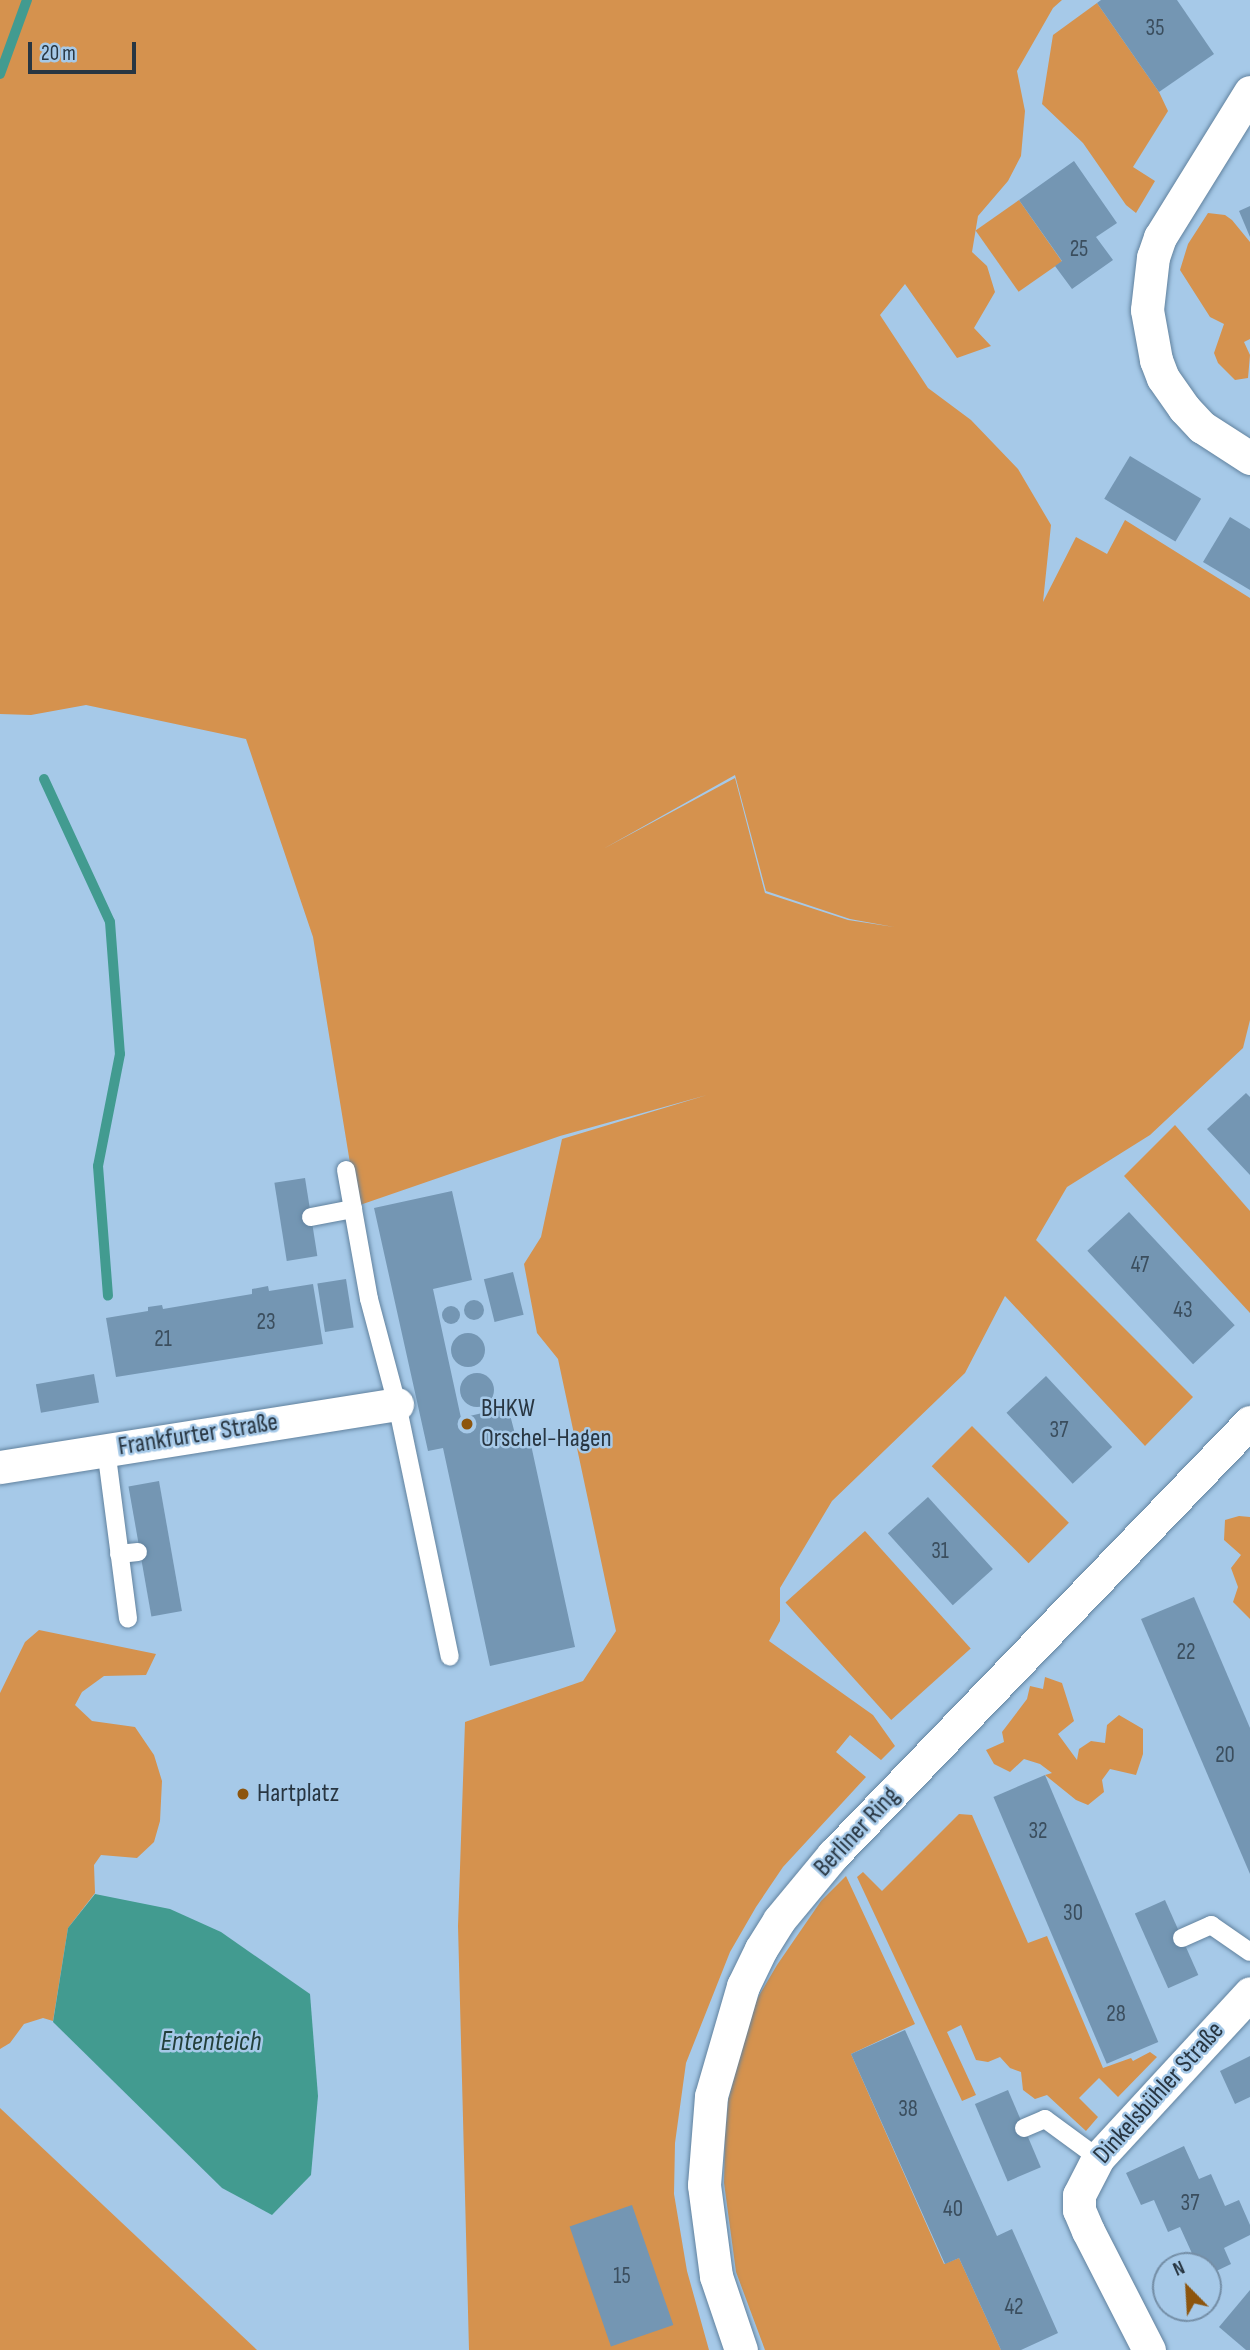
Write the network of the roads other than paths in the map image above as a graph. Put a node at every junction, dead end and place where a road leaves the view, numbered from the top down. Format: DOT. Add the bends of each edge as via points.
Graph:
graph roads {
  1 [pos="1250,92"];
  2 [pos="1250,458"];
  3 [pos="346,1170"];
  4 [pos="353,1209"];
  5 [pos="311,1217"];
  6 [pos="397,1405"];
  7 [pos="1250,1422"];
  8 [pos="106,1449"];
  9 [pos="0,1467"];
  10 [pos="138,1552"];
  11 [pos="119,1554"];
  12 [pos="128,1619"];
  13 [pos="450,1657"];
  14 [pos="1182,1938"];
  15 [pos="1250,1952"];
  16 [pos="1250,1993"];
  17 [pos="1024,2128"];
  18 [pos="1098,2158"];
  19 [pos="741,2350"];
  20 [pos="1149,2350"];
  1 -- 2 [label="street" via="1160,237 1147,310 1156,360 1184,408 1202,427"];
  3 -- 4 [label="lane"];
  4 -- 5 [label="lane"];
  4 -- 6 [label="lane" via="369,1299"];
  6 -- 8 [label="street, Frankfurter Straße"];
  6 -- 13 [label="lane"];
  7 -- 19 [label="street, Berliner Ring" via="833,1855 761,1949 743,1986 711,2096 704,2185 716,2276"];
  8 -- 9 [label="street, Frankfurter Straße"];
  8 -- 11 [label="lane"];
  10 -- 11 [label="lane"];
  11 -- 12 [label="lane"];
  14 -- 15 [label="lane" via="1212,1925"];
  16 -- 18 [label="street, Dinkelsbühler Straße"];
  17 -- 18 [label="lane" via="1045,2119"];
  18 -- 20 [label="street, Dinkelsbühler Straße" via="1079,2195 1079,2210"];
}
